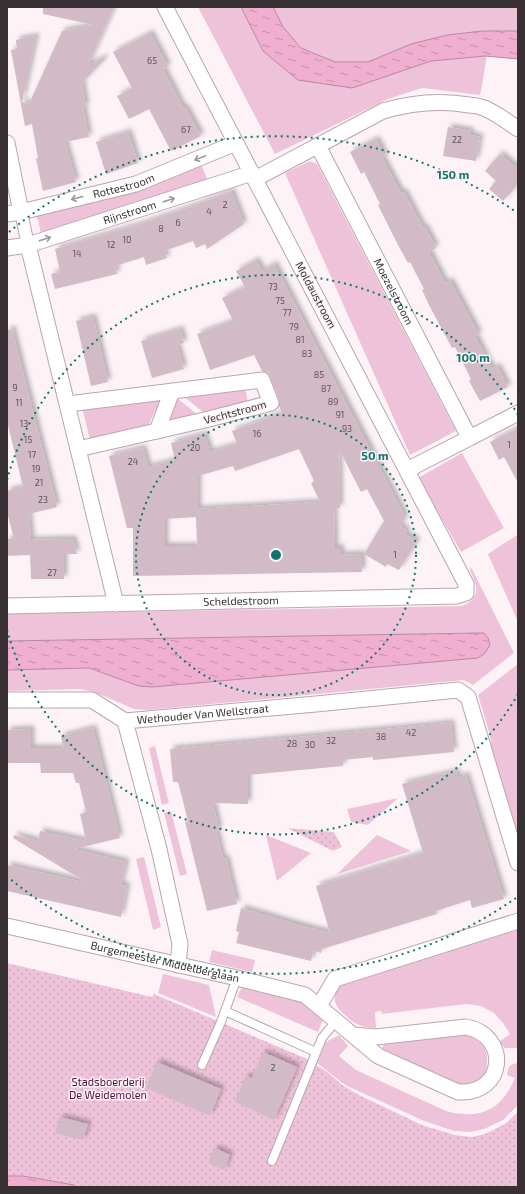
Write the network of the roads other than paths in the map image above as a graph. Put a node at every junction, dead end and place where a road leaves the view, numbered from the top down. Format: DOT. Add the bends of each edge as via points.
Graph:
graph roads {
  1 [pos="165,7"];
  2 [pos="518,129"];
  3 [pos="7,143"];
  4 [pos="236,143"];
  5 [pos="318,146"];
  6 [pos="253,176"];
  7 [pos="14,213"];
  8 [pos="28,245"];
  9 [pos="7,248"];
  10 [pos="172,391"];
  11 [pos="68,404"];
  12 [pos="518,413"];
  13 [pos="157,431"];
  14 [pos="469,438"];
  15 [pos="78,450"];
  16 [pos="407,470"];
  17 [pos="466,584"];
  18 [pos="116,604"];
  19 [pos="7,606"];
  20 [pos="7,700"];
  21 [pos="125,721"];
  22 [pos="518,863"];
  23 [pos="518,921"];
  24 [pos="7,926"];
  25 [pos="178,965"];
  26 [pos="236,978"];
  27 [pos="320,1006"];
  28 [pos="225,1010"];
  29 [pos="336,1021"];
  30 [pos="353,1034"];
  31 [pos="316,1052"];
  32 [pos="202,1065"];
  33 [pos="272,1161"];
  1 -- 4 [label="street, Moldaustroom"];
  2 -- 5 [label="street" via="483,107 438,102 398,106 383,111"];
  3 -- 7 [label="street"];
  4 -- 6 [label="street, Moldaustroom"];
  4 -- 7 [label="street, Rottestroom, one-way" via="136,184"];
  5 -- 6 [label="street"];
  5 -- 14 [label="street, Moezelstroom"];
  8 -- 6 [label="street, Rijnstroom, one-way"];
  6 -- 16 [label="street, Moldaustroom"];
  7 -- 8 [label="street"];
  8 -- 9 [label="street, Rijnstroom"];
  8 -- 11 [label="street"];
  10 -- 11 [label="street, Vechtstroom"];
  10 -- 13 [label="street"];
  10 -- 13 [label="street, Vechtstroom" via="262,380 271,403"];
  11 -- 15 [label="street"];
  12 -- 14 [label="street"];
  13 -- 15 [label="street, Vechtstroom"];
  14 -- 16 [label="street"];
  15 -- 18 [label="street"];
  16 -- 17 [label="street, Moldaustroom"];
  17 -- 18 [label="street, Scheldestroom" via="466,593 457,596"];
  18 -- 19 [label="street, Scheldestroom"];
  20 -- 21 [label="street" via="92,700"];
  21 -- 22 [label="street, Wethouder Van Wellstraat" via="458,690 468,697"];
  21 -- 25 [label="street, Wethouder Van Wellstraat" via="159,849 180,944"];
  23 -- 27 [label="street" via="335,979"];
  24 -- 25 [label="street, Burgemeester Middelberglaan"];
  25 -- 26 [label="street, Burgemeester Middelberglaan"];
  26 -- 27 [label="street, Burgemeester Middelberglaan" via="305,995"];
  26 -- 28 [label="lane"];
  27 -- 29 [label="street, Burgemeester Middelberglaan"];
  28 -- 31 [label="lane"];
  28 -- 32 [label="lane"];
  29 -- 30 [label="street, Burgemeester Middelberglaan"];
  29 -- 31 [label="lane" via="322,1038"];
  30 -- 30 [label="street, Burgemeester Middelberglaan" via="378,1056 458,1092 476,1091 486,1085 496,1068 493,1045 484,1034 475,1029 466,1027 376,1037"];
  31 -- 33 [label="lane"];
}
